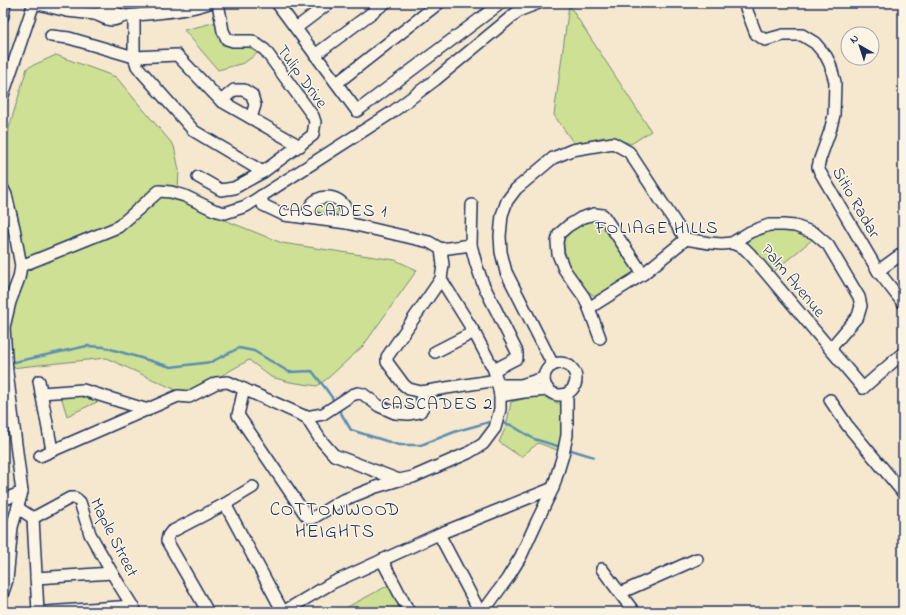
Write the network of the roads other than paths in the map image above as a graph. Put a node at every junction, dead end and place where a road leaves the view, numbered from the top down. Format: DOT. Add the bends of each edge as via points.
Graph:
graph roads {
  1 [pos="209,3"];
  2 [pos="218,3"];
  3 [pos="277,3"];
  4 [pos="330,3"];
  5 [pos="385,3"];
  6 [pos="439,3"];
  7 [pos="494,3"];
  8 [pos="744,3"];
  9 [pos="535,4"];
  10 [pos="169,7"];
  11 [pos="130,16"];
  12 [pos="296,28"];
  13 [pos="51,36"];
  14 [pos="315,54"];
  15 [pos="134,57"];
  16 [pos="337,83"];
  17 [pos="3,95"];
  18 [pos="221,101"];
  19 [pos="252,118"];
  20 [pos="300,146"];
  21 [pos="263,172"];
  22 [pos="198,177"];
  23 [pos="3,189"];
  24 [pos="262,196"];
  25 [pos="472,205"];
  26 [pos="307,218"];
  27 [pos="347,223"];
  28 [pos="686,239"];
  29 [pos="732,243"];
  30 [pos="470,245"];
  31 [pos="441,249"];
  32 [pos="903,253"];
  33 [pos="21,266"];
  34 [pos="878,271"];
  35 [pos="643,274"];
  36 [pos="442,279"];
  37 [pos="903,303"];
  38 [pos="589,308"];
  39 [pos="474,332"];
  40 [pos="600,338"];
  41 [pos="830,348"];
  42 [pos="435,352"];
  43 [pos="903,353"];
  44 [pos="554,365"];
  45 [pos="544,378"];
  46 [pos="39,381"];
  47 [pos="497,383"];
  48 [pos="244,389"];
  49 [pos="548,390"];
  50 [pos="421,392"];
  51 [pos="41,393"];
  52 [pos="567,394"];
  53 [pos="830,400"];
  54 [pos="148,410"];
  55 [pos="306,417"];
  56 [pos="52,450"];
  57 [pos="40,456"];
  58 [pos="399,480"];
  59 [pos="253,487"];
  60 [pos="553,488"];
  61 [pos="22,492"];
  62 [pos="903,493"];
  63 [pos="3,500"];
  64 [pos="225,504"];
  65 [pos="18,508"];
  66 [pos="33,518"];
  67 [pos="439,534"];
  68 [pos="696,558"];
  69 [pos="382,560"];
  70 [pos="602,569"];
  71 [pos="112,573"];
  72 [pos="36,578"];
  73 [pos="3,592"];
  74 [pos="620,593"];
  75 [pos="134,609"];
  76 [pos="38,612"];
  77 [pos="46,612"];
  78 [pos="208,612"];
  79 [pos="283,612"];
  80 [pos="409,612"];
  81 [pos="481,612"];
  82 [pos="634,612"];
  1 -- 10 [label="street"];
  2 -- 20 [label="street, Tulip Drive" via="227,39 252,41 265,50 313,116 313,135"];
  3 -- 12 [label="street"];
  4 -- 12 [label="street"];
  5 -- 14 [label="street"];
  6 -- 16 [label="street"];
  7 -- 16 [label="street" via="497,6 358,111"];
  8 -- 34 [label="street, Sitio Radar" via="756,34 765,40 783,35 802,35 816,43 826,56 835,82 834,115 818,167"];
  9 -- 24 [label="street" via="516,13 391,113"];
  10 -- 11 [label="street"];
  11 -- 15 [label="street"];
  11 -- 17 [label="street" via="114,20 95,14 34,4"];
  12 -- 14 [label="street"];
  13 -- 15 [label="street" via="69,38"];
  14 -- 16 [label="street"];
  15 -- 18 [label="street" via="177,56"];
  15 -- 21 [label="street" via="141,71 194,131"];
  18 -- 19 [label="street"];
  18 -- 19 [label="street" via="234,90 244,90 252,95 255,105"];
  19 -- 20 [label="street"];
  20 -- 21 [label="street, Tulip Drive"];
  21 -- 22 [label="street, Tulip Drive" via="234,188 221,190"];
  23 -- 33 [label="street"];
  24 -- 26 [label="street" via="263,205 284,216"];
  24 -- 33 [label="street" via="246,206 225,213 185,196 159,191 118,227"];
  25 -- 30 [label="street"];
  26 -- 27 [label="street"];
  26 -- 27 [label="street" via="309,208 315,201 325,197 335,198 343,204 347,213"];
  27 -- 31 [label="street" via="429,242"];
  28 -- 29 [label="street"];
  28 -- 35 [label="street"];
  28 -- 44 [label="street" via="629,152 613,143 572,150 553,158 516,190 507,201 502,215 501,252 506,272"];
  29 -- 41 [label="street, Palm Avenue" via="744,248 751,255"];
  29 -- 41 [label="street" via="750,232 769,225 784,225 814,233 828,245 860,297 861,306 858,316"];
  30 -- 31 [label="street"];
  30 -- 47 [label="street" via="483,284 517,352 517,358"];
  31 -- 36 [label="street"];
  32 -- 34 [label="street"];
  33 -- 61 [label="street" via="4,327"];
  34 -- 37 [label="street, Sitio Radar"];
  35 -- 38 [label="street"];
  35 -- 38 [label="street" via="603,215 594,214 581,218 568,226 559,234 558,254 564,269"];
  36 -- 39 [label="street"];
  36 -- 50 [label="street" via="387,357 387,362 404,385"];
  38 -- 40 [label="street"];
  39 -- 42 [label="street"];
  39 -- 47 [label="street"];
  41 -- 43 [label="street, Palm Avenue" via="863,392"];
  44 -- 45 [label="street" via="549,368"];
  44 -- 52 [label="street" via="566,364 575,372 575,385"];
  45 -- 47 [label="street" via="521,385"];
  45 -- 49 [label="street"];
  46 -- 51 [label="street"];
  47 -- 49 [label="street" via="524,392"];
  47 -- 50 [label="street"];
  47 -- 58 [label="street" via="500,410 495,428 483,444 413,477"];
  48 -- 54 [label="street" via="228,382 216,383 189,397 178,396"];
  48 -- 55 [label="street"];
  48 -- 58 [label="street" via="238,415 309,518 341,501"];
  49 -- 52 [label="street" via="553,394"];
  50 -- 55 [label="street" via="423,407 420,412 395,413 358,393 323,414"];
  51 -- 54 [label="street" via="83,390"];
  51 -- 56 [label="street"];
  52 -- 60 [label="street" via="567,435"];
  53 -- 62 [label="street" via="847,425"];
  54 -- 56 [label="street"];
  55 -- 58 [label="street" via="334,455"];
  56 -- 57 [label="street"];
  59 -- 64 [label="street"];
  60 -- 67 [label="street"];
  60 -- 81 [label="street" via="521,556"];
  61 -- 63 [label="street"];
  61 -- 65 [label="street"];
  64 -- 78 [label="street" via="171,532 167,541"];
  64 -- 79 [label="street"];
  65 -- 66 [label="street"];
  65 -- 73 [label="street" via="12,527 7,580"];
  66 -- 71 [label="street, Maple Street" via="70,498 75,498 80,502 90,534"];
  66 -- 72 [label="street"];
  67 -- 69 [label="street"];
  67 -- 81 [label="street"];
  68 -- 74 [label="street"];
  69 -- 79 [label="street" via="332,583"];
  69 -- 80 [label="street"];
  70 -- 74 [label="street"];
  71 -- 72 [label="street"];
  71 -- 75 [label="street, Maple Street"];
  72 -- 76 [label="street"];
  74 -- 82 [label="street"];
  75 -- 77 [label="street"];
}
